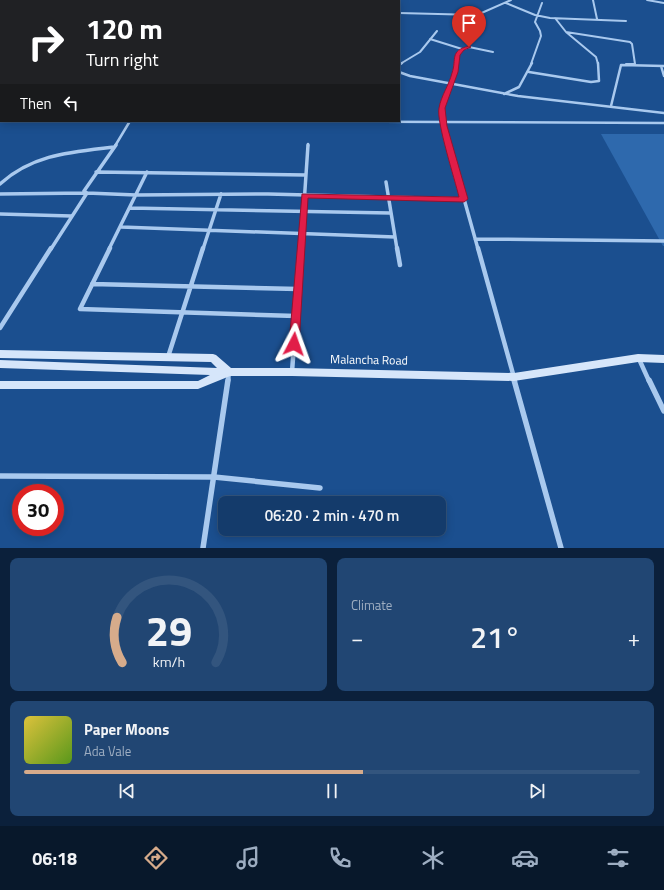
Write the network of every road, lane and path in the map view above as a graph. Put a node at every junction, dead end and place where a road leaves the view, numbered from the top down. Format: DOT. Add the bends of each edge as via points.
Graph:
graph roads {
  1 [pos="511,0"];
  2 [pos="593,0"];
  3 [pos="647,0"];
  4 [pos="506,3"];
  5 [pos="542,3"];
  6 [pos="664,3"];
  7 [pos="400,13"];
  8 [pos="537,15"];
  9 [pos="555,18"];
  10 [pos="597,19"];
  11 [pos="626,21"];
  12 [pos="436,31"];
  13 [pos="566,32"];
  14 [pos="430,39"];
  15 [pos="462,49"];
  16 [pos="494,52"];
  17 [pos="400,64"];
  18 [pos="635,64"];
  19 [pos="662,66"];
  20 [pos="400,72"];
  21 [pos="529,72"];
  22 [pos="664,76"];
  23 [pos="451,84"];
  24 [pos="504,94"];
  25 [pos="612,106"];
  26 [pos="664,113"];
  27 [pos="129,122"];
  28 [pos="315,122"];
  29 [pos="444,123"];
  30 [pos="664,123"];
  31 [pos="308,144"];
  32 [pos="114,147"];
  33 [pos="96,172"];
  34 [pos="147,172"];
  35 [pos="306,176"];
  36 [pos="386,182"];
  37 [pos="0,184"];
  38 [pos="87,193"];
  39 [pos="0,194"];
  40 [pos="221,194"];
  41 [pos="136,195"];
  42 [pos="304,195"];
  43 [pos="388,197"];
  44 [pos="464,199"];
  45 [pos="130,208"];
  46 [pos="216,211"];
  47 [pos="303,212"];
  48 [pos="390,212"];
  49 [pos="0,214"];
  50 [pos="72,216"];
  51 [pos="121,227"];
  52 [pos="210,229"];
  53 [pos="302,234"];
  54 [pos="395,237"];
  55 [pos="475,240"];
  56 [pos="664,241"];
  57 [pos="400,265"];
  58 [pos="92,284"];
  59 [pos="192,288"];
  60 [pos="298,289"];
  61 [pos="184,312"];
  62 [pos="296,316"];
  63 [pos="0,328"];
  64 [pos="0,354"];
  65 [pos="168,357"];
  66 [pos="638,358"];
  67 [pos="664,359"];
  68 [pos="0,364"];
  69 [pos="229,372"];
  70 [pos="292,372"];
  71 [pos="514,377"];
  72 [pos="0,385"];
  73 [pos="664,411"];
  74 [pos="0,476"];
  75 [pos="214,477"];
  76 [pos="320,488"];
  77 [pos="203,548"];
  78 [pos="561,548"];
  1 -- 4 [label="street"];
  2 -- 10 [label="street"];
  3 -- 6 [label="street"];
  4 -- 7 [label="street" via="482,14 473,15"];
  4 -- 8 [label="street"];
  5 -- 8 [label="street"];
  8 -- 9 [label="street"];
  8 -- 21 [label="street" via="535,22 542,33 541,42"];
  9 -- 10 [label="street"];
  9 -- 13 [label="street"];
  10 -- 11 [label="street"];
  12 -- 14 [label="street"];
  13 -- 18 [label="street" via="630,42"];
  13 -- 21 [label="street" via="596,57 599,81 591,82"];
  14 -- 15 [label="street"];
  14 -- 17 [label="street" via="420,52"];
  15 -- 16 [label="street" via="473,47"];
  15 -- 23 [label="street" via="457,55 456,72"];
  18 -- 19 [label="street"];
  18 -- 25 [label="street" via="620,66"];
  19 -- 22 [label="street"];
  20 -- 23 [label="street"];
  21 -- 24 [label="street" via="520,87"];
  23 -- 24 [label="street"];
  23 -- 29 [label="street" via="442,108"];
  24 -- 25 [label="street"];
  25 -- 26 [label="street"];
  27 -- 32 [label="street"];
  28 -- 29 [label="street"];
  29 -- 30 [label="street"];
  29 -- 44 [label="street"];
  31 -- 35 [label="street"];
  32 -- 33 [label="street"];
  32 -- 37 [label="street" via="48,158 13,172"];
  33 -- 34 [label="street"];
  33 -- 38 [label="street" via="84,191"];
  34 -- 35 [label="street"];
  34 -- 41 [label="street"];
  35 -- 42 [label="street"];
  36 -- 43 [label="street"];
  38 -- 39 [label="street"];
  38 -- 41 [label="street"];
  38 -- 50 [label="street"];
  40 -- 41 [label="street"];
  40 -- 42 [label="street"];
  40 -- 46 [label="street"];
  41 -- 45 [label="street"];
  42 -- 43 [label="street"];
  42 -- 47 [label="street"];
  43 -- 44 [label="street"];
  43 -- 48 [label="street"];
  44 -- 55 [label="street"];
  45 -- 46 [label="street"];
  45 -- 51 [label="street"];
  46 -- 47 [label="street"];
  46 -- 52 [label="street"];
  47 -- 48 [label="street"];
  47 -- 53 [label="street"];
  48 -- 54 [label="street"];
  49 -- 50 [label="street"];
  50 -- 63 [label="street"];
  51 -- 52 [label="street"];
  51 -- 58 [label="street"];
  52 -- 53 [label="street"];
  52 -- 59 [label="street"];
  53 -- 54 [label="street"];
  53 -- 60 [label="street"];
  54 -- 57 [label="street"];
  55 -- 56 [label="street"];
  55 -- 71 [label="street"];
  58 -- 59 [label="street"];
  58 -- 61 [label="street" via="80,309"];
  59 -- 60 [label="street"];
  59 -- 61 [label="street"];
  60 -- 62 [label="street"];
  61 -- 62 [label="street"];
  61 -- 65 [label="street"];
  62 -- 70 [label="street"];
  64 -- 65 [label="main road"];
  65 -- 69 [label="main road" via="213,358"];
  66 -- 67 [label="main road, Malancha Road"];
  66 -- 71 [label="main road, Malancha Road"];
  66 -- 73 [label="street"];
  68 -- 69 [label="main road, Malancha Road"];
  69 -- 70 [label="main road, Malancha Road"];
  69 -- 72 [label="main road" via="198,385"];
  69 -- 75 [label="street"];
  70 -- 71 [label="main road, Malancha Road"];
  71 -- 78 [label="street"];
  74 -- 75 [label="street"];
  75 -- 76 [label="street"];
  75 -- 77 [label="street"];
}
